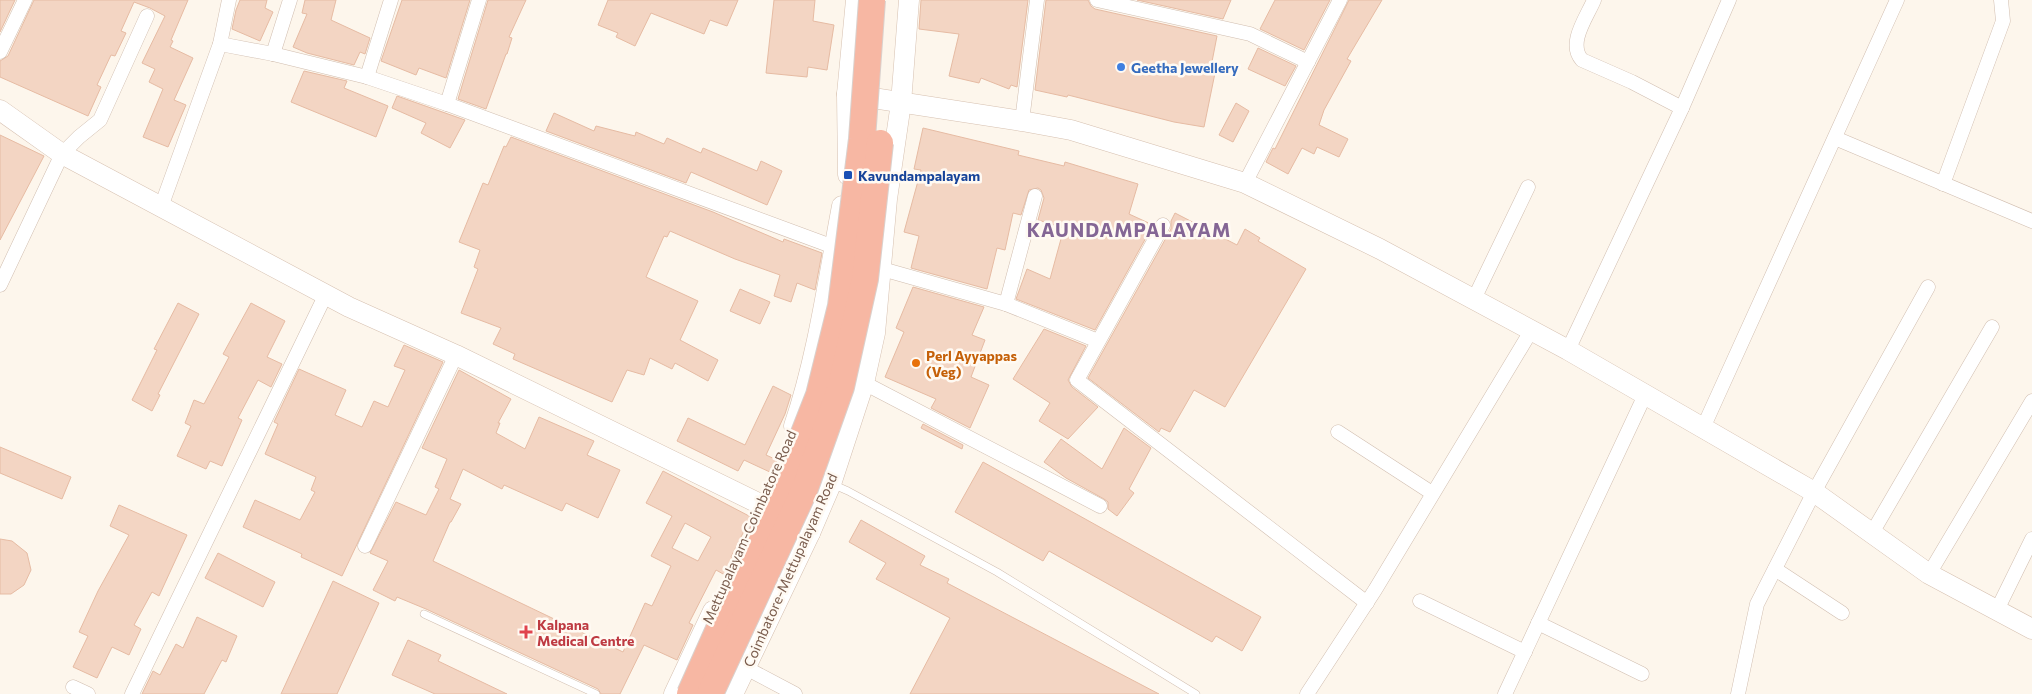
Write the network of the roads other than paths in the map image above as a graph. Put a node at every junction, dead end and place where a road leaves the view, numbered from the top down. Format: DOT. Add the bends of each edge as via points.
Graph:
graph roads {
  1 [pos="25,0"];
  2 [pos="229,0"];
  3 [pos="290,0"];
  4 [pos="391,0"];
  5 [pos="479,0"];
  6 [pos="856,0"];
  7 [pos="872,0"];
  8 [pos="890,0"];
  9 [pos="909,0"];
  10 [pos="1037,0"];
  11 [pos="1096,0"];
  12 [pos="1340,0"];
  13 [pos="1594,0"];
  14 [pos="1729,0"];
  15 [pos="1897,0"];
  16 [pos="2000,0"];
  17 [pos="147,16"];
  18 [pos="220,44"];
  19 [pos="0,52"];
  20 [pos="273,54"];
  21 [pos="1308,62"];
  22 [pos="367,77"];
  23 [pos="847,94"];
  24 [pos="901,103"];
  25 [pos="448,104"];
  26 [pos="1682,108"];
  27 [pos="0,110"];
  28 [pos="1022,121"];
  29 [pos="1835,138"];
  30 [pos="62,154"];
  31 [pos="1245,183"];
  32 [pos="1943,184"];
  33 [pos="1528,188"];
  34 [pos="1035,196"];
  35 [pos="161,207"];
  36 [pos="2032,221"];
  37 [pos="1163,225"];
  38 [pos="834,247"];
  39 [pos="882,269"];
  40 [pos="0,285"];
  41 [pos="1928,287"];
  42 [pos="326,294"];
  43 [pos="1474,300"];
  44 [pos="1006,304"];
  45 [pos="1992,328"];
  46 [pos="1531,331"];
  47 [pos="1098,341"];
  48 [pos="1568,350"];
  49 [pos="456,355"];
  50 [pos="864,383"];
  51 [pos="1645,395"];
  52 [pos="2032,401"];
  53 [pos="1703,428"];
  54 [pos="1338,432"];
  55 [pos="831,484"];
  56 [pos="1814,492"];
  57 [pos="1432,493"];
  58 [pos="762,505"];
  59 [pos="1100,506"];
  60 [pos="810,533"];
  61 [pos="1872,533"];
  62 [pos="2032,539"];
  63 [pos="365,546"];
  64 [pos="1775,569"];
  65 [pos="1929,574"];
  66 [pos="1420,600"];
  67 [pos="1367,603"];
  68 [pos="1997,610"];
  69 [pos="1842,613"];
  70 [pos="424,614"];
  71 [pos="1538,623"];
  72 [pos="2032,629"];
  73 [pos="1525,652"];
  74 [pos="746,668"];
  75 [pos="1642,674"];
  76 [pos="74,687"];
  77 [pos="88,694"];
  78 [pos="132,694"];
  79 [pos="596,694"];
  80 [pos="674,694"];
  81 [pos="690,694"];
  82 [pos="710,694"];
  83 [pos="733,694"];
  84 [pos="795,694"];
  85 [pos="1196,694"];
  86 [pos="1307,694"];
  87 [pos="1505,694"];
  88 [pos="1738,694"];
  1 -- 19 [label="street"];
  2 -- 18 [label="street"];
  3 -- 20 [label="street"];
  4 -- 22 [label="street"];
  5 -- 25 [label="street"];
  6 -- 23 [label="main road, Mettupalayam-Coimbatore Road"];
  7 -- 81 [label="highway, bridge" via="862,139 841,306 819,395 786,480"];
  8 -- 82 [label="highway, bridge" via="882,123 865,279 841,386 804,490"];
  9 -- 24 [label="main road, Coimbatore-Mettupalayam Road"];
  10 -- 28 [label="street"];
  11 -- 21 [label="street" via="1250,34"];
  12 -- 21 [label="street"];
  13 -- 26 [label="street" via="1577,39 1577,54 1582,60 1611,71"];
  14 -- 26 [label="street"];
  15 -- 29 [label="street"];
  16 -- 32 [label="street" via="2003,21"];
  17 -- 30 [label="street" via="100,120"];
  18 -- 20 [label="street"];
  18 -- 35 [label="street"];
  20 -- 22 [label="street"];
  21 -- 31 [label="street"];
  22 -- 25 [label="street"];
  23 -- 24 [label="main road"];
  23 -- 38 [label="main road, Mettupalayam-Coimbatore Road" via="848,174"];
  24 -- 28 [label="main road"];
  24 -- 39 [label="main road, Coimbatore-Mettupalayam Road" via="887,199"];
  25 -- 38 [label="street"];
  26 -- 48 [label="street"];
  27 -- 30 [label="main road"];
  28 -- 31 [label="main road" via="1071,130"];
  29 -- 32 [label="street"];
  29 -- 53 [label="street"];
  30 -- 35 [label="main road"];
  30 -- 40 [label="street"];
  31 -- 43 [label="main road" via="1380,248"];
  32 -- 36 [label="street"];
  33 -- 43 [label="street"];
  34 -- 44 [label="street"];
  35 -- 42 [label="main road"];
  37 -- 47 [label="street"];
  38 -- 58 [label="main road, Mettupalayam-Coimbatore Road" via="825,309 807,387"];
  39 -- 44 [label="street"];
  39 -- 50 [label="main road, Coimbatore-Mettupalayam Road" via="875,333"];
  41 -- 56 [label="street"];
  42 -- 49 [label="main road"];
  42 -- 78 [label="street"];
  43 -- 46 [label="main road"];
  44 -- 47 [label="street"];
  45 -- 61 [label="street"];
  46 -- 48 [label="main road"];
  46 -- 57 [label="street"];
  47 -- 67 [label="street" via="1077,380"];
  48 -- 51 [label="main road"];
  49 -- 58 [label="main road"];
  49 -- 63 [label="street"];
  50 -- 55 [label="main road, Coimbatore-Mettupalayam Road"];
  50 -- 59 [label="street"];
  51 -- 53 [label="main road"];
  51 -- 71 [label="street"];
  52 -- 65 [label="street"];
  53 -- 56 [label="main road"];
  54 -- 57 [label="street"];
  55 -- 60 [label="main road, Coimbatore-Mettupalayam Road"];
  55 -- 85 [label="lane" via="997,572"];
  56 -- 61 [label="main road"];
  56 -- 64 [label="street"];
  57 -- 67 [label="street"];
  58 -- 60 [label="main road"];
  58 -- 80 [label="main road, Mettupalayam-Coimbatore Road"];
  60 -- 74 [label="main road, Coimbatore-Mettupalayam Road"];
  61 -- 65 [label="main road"];
  62 -- 68 [label="street"];
  64 -- 69 [label="street"];
  64 -- 88 [label="street" via="1757,604"];
  65 -- 68 [label="main road"];
  66 -- 73 [label="street"];
  67 -- 86 [label="street"];
  68 -- 72 [label="main road"];
  70 -- 79 [label="lane"];
  71 -- 73 [label="street"];
  71 -- 75 [label="street"];
  73 -- 87 [label="street"];
  74 -- 83 [label="main road, Coimbatore-Mettupalayam Road"];
  74 -- 84 [label="street"];
  76 -- 77 [label="street"];
}
